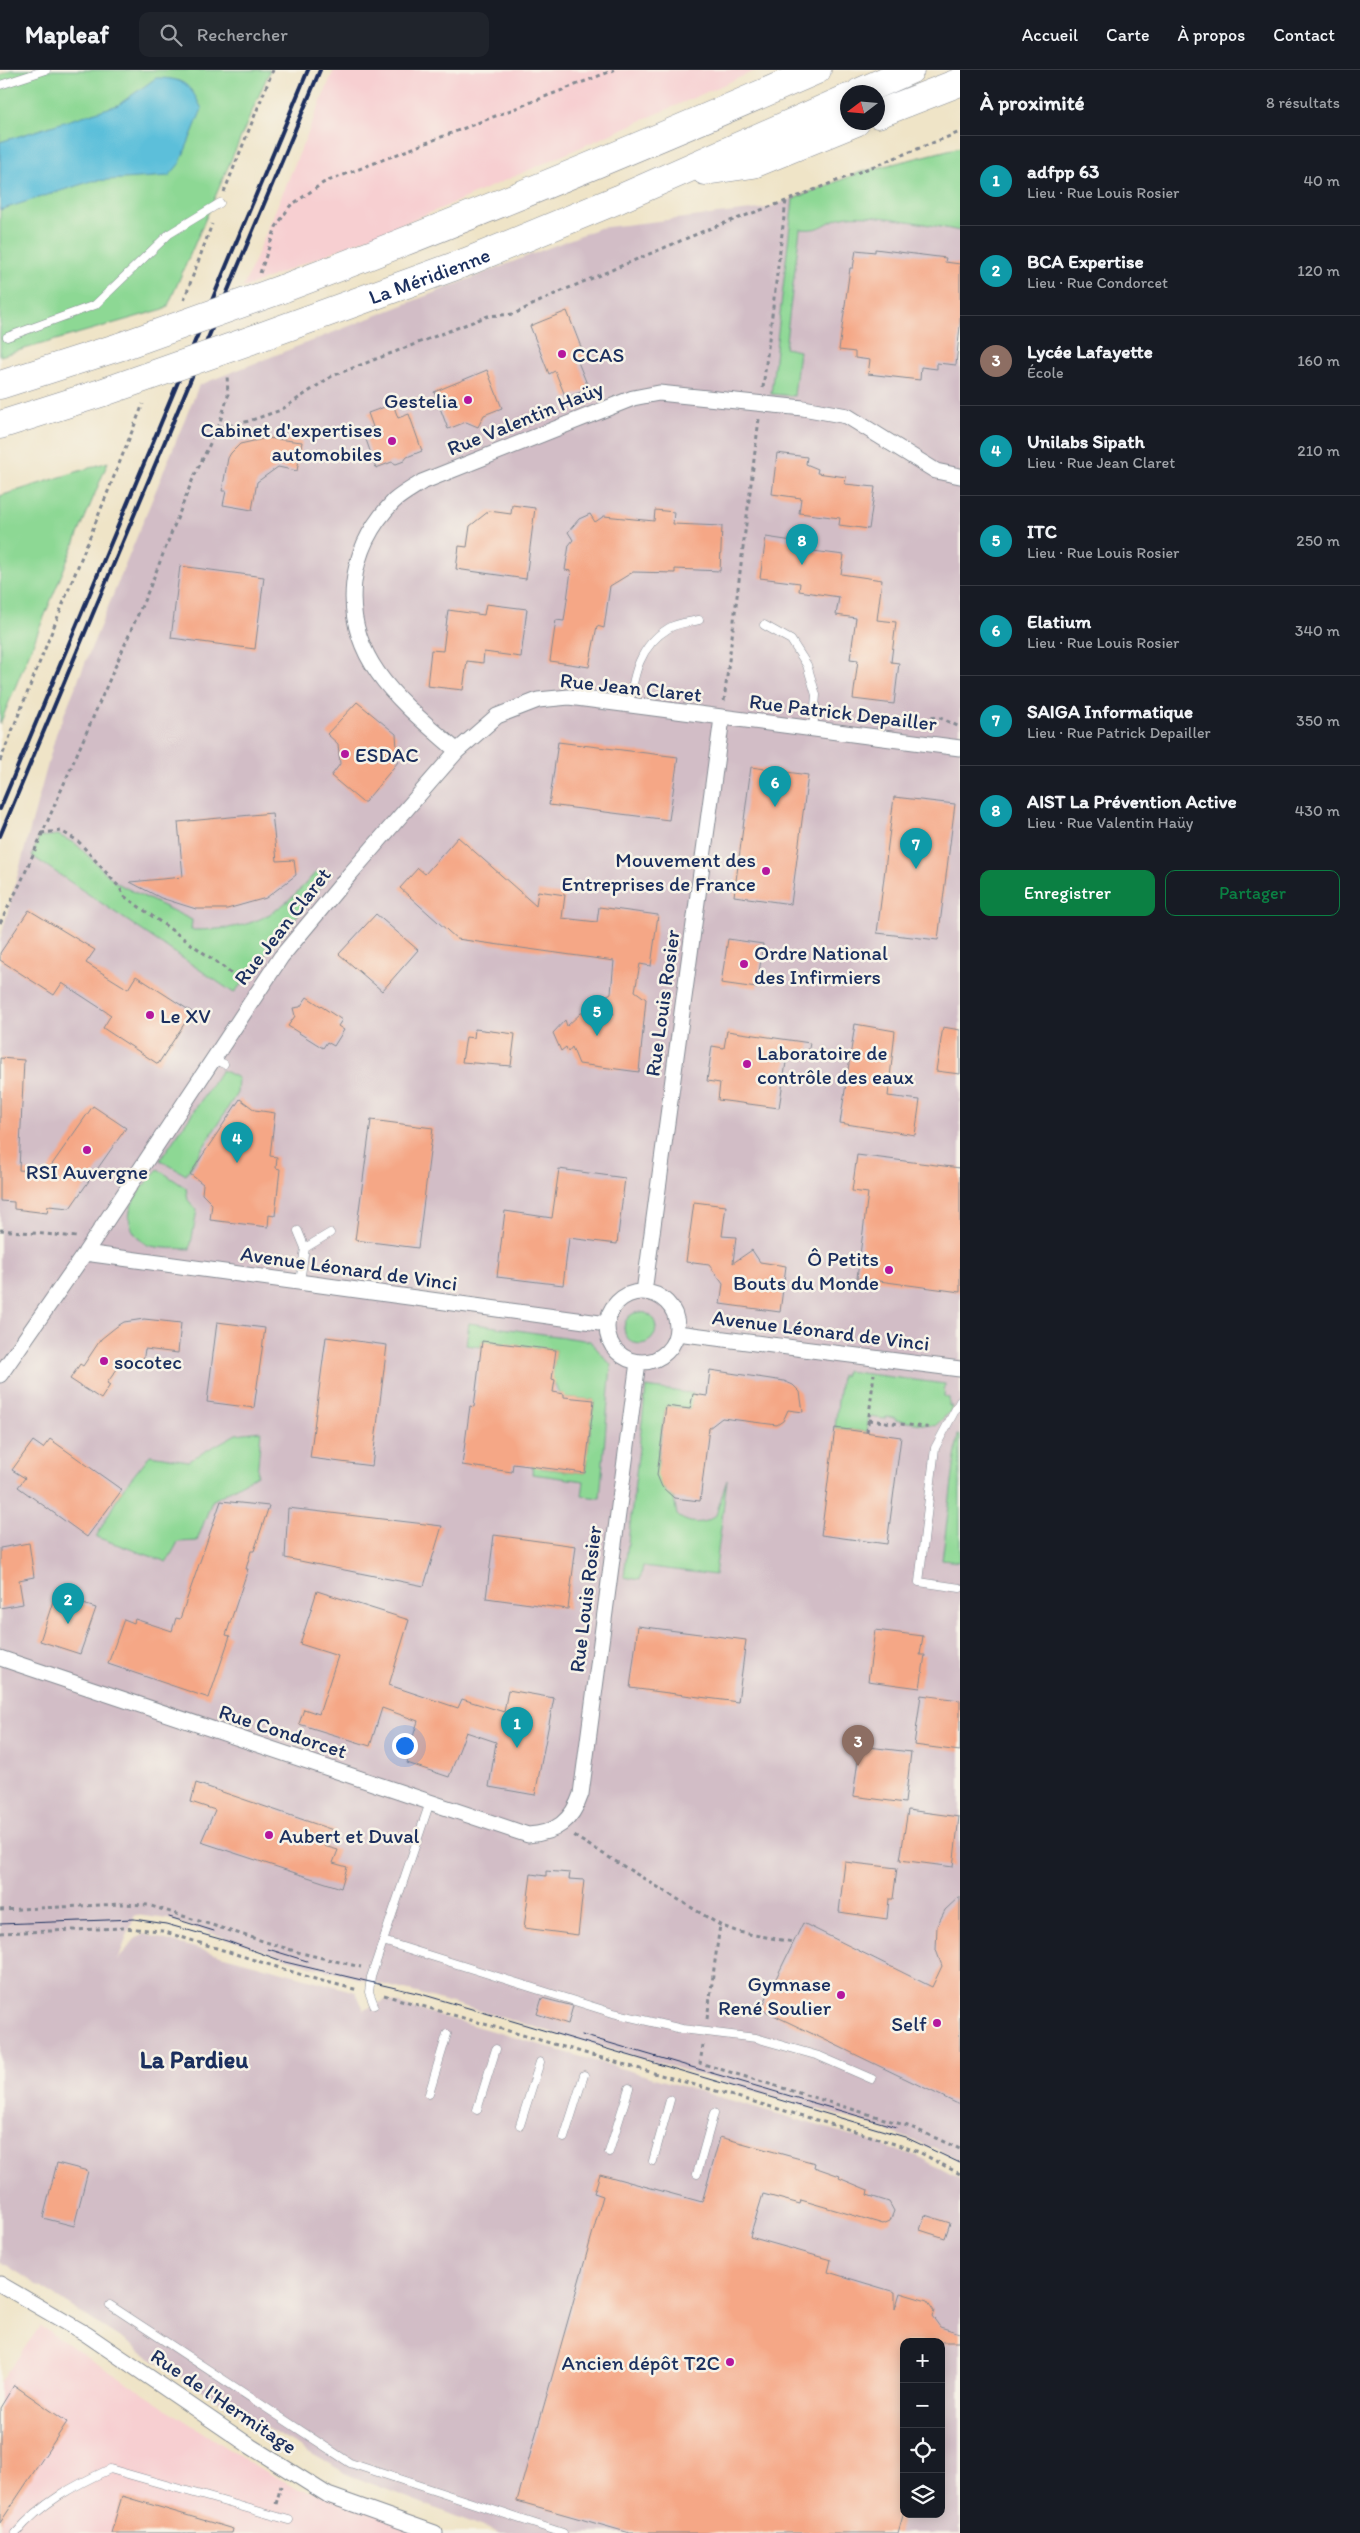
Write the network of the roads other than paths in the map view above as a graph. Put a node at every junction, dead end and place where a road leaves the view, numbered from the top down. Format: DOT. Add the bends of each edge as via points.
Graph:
graph roads {
  1 [pos="46,70"];
  2 [pos="817,70"];
  3 [pos="910,70"];
  4 [pos="960,82"];
  5 [pos="0,85"];
  6 [pos="876,85"];
  7 [pos="840,102"];
  8 [pos="885,111"];
  9 [pos="840,129"];
  10 [pos="674,175"];
  11 [pos="220,203"];
  12 [pos="7,337"];
  13 [pos="0,385"];
  14 [pos="0,425"];
  15 [pos="960,476"];
  16 [pos="699,620"];
  17 [pos="764,625"];
  18 [pos="629,705"];
  19 [pos="722,718"];
  20 [pos="812,730"];
  21 [pos="960,748"];
  22 [pos="457,751"];
  23 [pos="298,1231"];
  24 [pos="330,1233"];
  25 [pos="306,1248"];
  26 [pos="85,1253"];
  27 [pos="300,1282"];
  28 [pos="644,1292"];
  29 [pos="607,1324"];
  30 [pos="677,1333"];
  31 [pos="638,1362"];
  32 [pos="960,1369"];
  33 [pos="0,1375"];
  34 [pos="960,1401"];
  35 [pos="960,1588"];
  36 [pos="0,1658"];
  37 [pos="430,1802"];
  38 [pos="557,1828"];
  39 [pos="383,1941"];
  40 [pos="374,2005"];
  41 [pos="448,2034"];
  42 [pos="496,2048"];
  43 [pos="540,2062"];
  44 [pos="584,2074"];
  45 [pos="872,2079"];
  46 [pos="629,2088"];
  47 [pos="430,2094"];
  48 [pos="670,2100"];
  49 [pos="476,2110"];
  50 [pos="714,2113"];
  51 [pos="520,2125"];
  52 [pos="564,2138"];
  53 [pos="609,2152"];
  54 [pos="653,2161"];
  55 [pos="697,2174"];
  56 [pos="0,2284"];
  57 [pos="110,2305"];
  58 [pos="288,2520"];
  59 [pos="16,2533"];
  60 [pos="435,2533"];
  61 [pos="563,2533"];
  1 -- 5 [label="lane"];
  2 -- 13 [label="highway, La Méridienne, bridge" via="404,243 270,283 122,346"];
  3 -- 6 [label="highway"];
  4 -- 8 [label="highway"];
  7 -- 10 [label="highway, La Méridienne"];
  9 -- 10 [label="highway" via="753,164"];
  10 -- 14 [label="highway, La Méridienne, bridge" via="469,261 104,392"];
  11 -- 12 [label="lane" via="169,234 95,305"];
  15 -- 22 [label="street, Rue Valentin Haüy" via="936,471 847,416 659,392 634,398 422,482 395,500 373,527 358,556 352,592 356,620 366,651 378,673 397,697"];
  16 -- 18 [label="lane" via="670,628 648,646 635,670"];
  17 -- 20 [label="lane" via="791,640 807,666 816,695"];
  18 -- 19 [label="street, Rue Jean Claret"];
  18 -- 22 [label="street, Rue Jean Claret" via="569,697 538,700 497,716"];
  19 -- 20 [label="street, Rue Patrick Depailler"];
  19 -- 28 [label="street, Rue Louis Rosier"];
  20 -- 21 [label="street, Rue Patrick Depailler"];
  22 -- 26 [label="street, Rue Jean Claret" via="281,957 255,995 218,1062"];
  23 -- 25 [label="lane"];
  24 -- 25 [label="lane"];
  25 -- 27 [label="lane"];
  26 -- 27 [label="street, Avenue Léonard de Vinci"];
  26 -- 33 [label="street, Rue Jean Claret"];
  27 -- 29 [label="street, Avenue Léonard de Vinci"];
  28 -- 29 [label="street" via="631,1294 619,1301"];
  28 -- 30 [label="street" via="655,1295 669,1306"];
  29 -- 31 [label="street" via="608,1337 615,1349 625,1358"];
  30 -- 31 [label="street" via="663,1356"];
  30 -- 32 [label="street, Avenue Léonard de Vinci"];
  31 -- 38 [label="street, Rue Louis Rosier" via="580,1794 576,1808"];
  34 -- 35 [label="lane" via="935,1448 919,1582"];
  36 -- 37 [label="street, Rue Condorcet"];
  37 -- 38 [label="street, Rue Condorcet" via="528,1835 543,1834"];
  37 -- 39 [label="lane"];
  39 -- 40 [label="lane" via="369,1992"];
  39 -- 45 [label="lane" via="613,2013 671,2027 756,2038 819,2056"];
  41 -- 47 [label="lane"];
  42 -- 49 [label="lane"];
  43 -- 51 [label="lane"];
  44 -- 52 [label="lane"];
  46 -- 53 [label="lane"];
  48 -- 54 [label="lane"];
  50 -- 55 [label="lane"];
  56 -- 60 [label="street, Rue de l'Hermitage" via="86,2334 328,2494"];
  57 -- 61 [label="lane" via="350,2463"];
  58 -- 59 [label="lane" via="110,2469 69,2487"];
}
